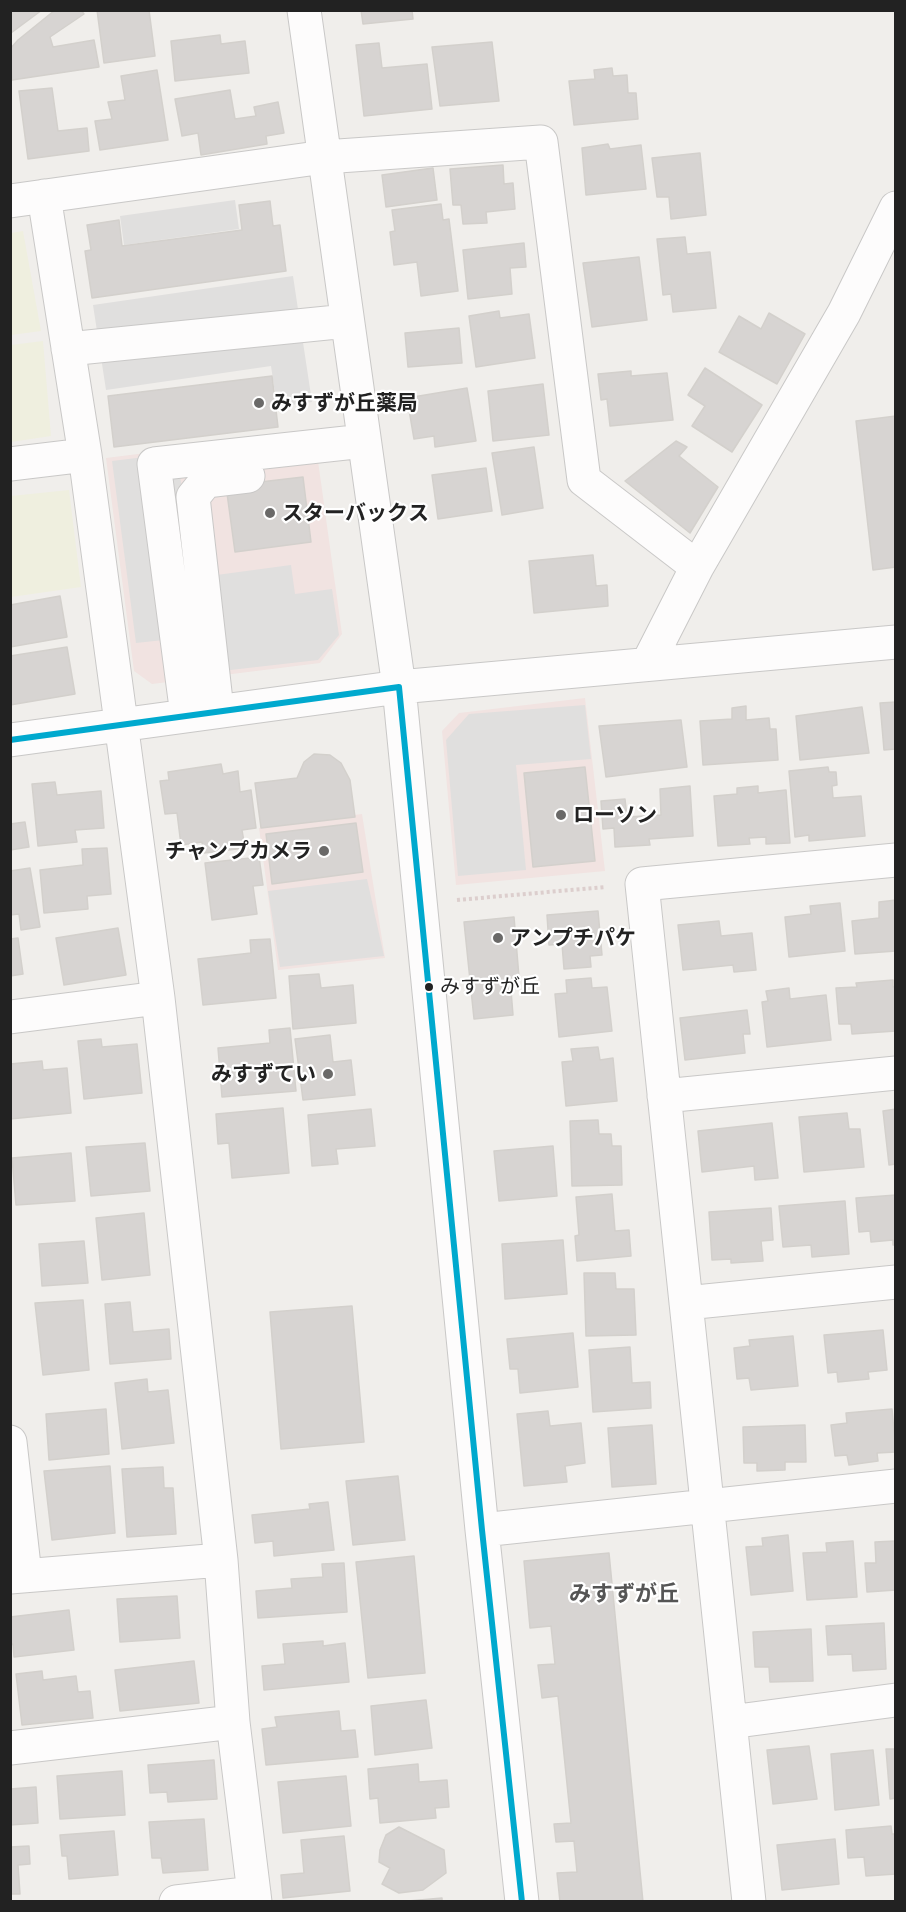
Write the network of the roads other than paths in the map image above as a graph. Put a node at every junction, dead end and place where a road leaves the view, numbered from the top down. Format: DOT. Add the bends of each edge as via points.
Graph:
graph roads {
  1 [pos="304,10"];
  2 [pos="324,157"];
  3 [pos="44,196"];
  4 [pos="10,201"];
  5 [pos="896,208"];
  6 [pos="347,321"];
  7 [pos="68,349"];
  8 [pos="366,451"];
  9 [pos="85,455"];
  10 [pos="10,464"];
  11 [pos="697,567"];
  12 [pos="896,642"];
  13 [pos="648,663"];
  14 [pos="399,687"];
  15 [pos="202,713"];
  16 [pos="122,724"];
  17 [pos="10,740"];
  18 [pos="896,860"];
  19 [pos="158,998"];
  20 [pos="10,1017"];
  21 [pos="896,1073"];
  22 [pos="664,1096"];
  23 [pos="896,1282"];
  24 [pos="686,1303"];
  25 [pos="10,1443"];
  26 [pos="896,1486"];
  27 [pos="708,1506"];
  28 [pos="482,1530"];
  29 [pos="221,1560"];
  30 [pos="18,1576"];
  31 [pos="896,1700"];
  32 [pos="234,1722"];
  33 [pos="730,1722"];
  34 [pos="10,1748"];
  35 [pos="254,1897"];
  36 [pos="176,1902"];
  37 [pos="522,1902"];
  38 [pos="749,1902"];
  1 -- 2 [label="street"];
  2 -- 3 [label="street"];
  2 -- 6 [label="street"];
  2 -- 11 [label="street" via="541,142 584,480"];
  3 -- 4 [label="street"];
  3 -- 7 [label="street"];
  5 -- 11 [label="street" via="844,314"];
  6 -- 7 [label="street"];
  6 -- 8 [label="street"];
  7 -- 9 [label="street"];
  8 -- 14 [label="street"];
  8 -- 15 [label="street" via="206,481 193,497"];
  8 -- 15 [label="street" via="154,464"];
  9 -- 10 [label="street"];
  9 -- 16 [label="street"];
  11 -- 13 [label="street"];
  12 -- 13 [label="street"];
  13 -- 14 [label="street"];
  14 -- 15 [label="street"];
  14 -- 28 [label="street"];
  15 -- 16 [label="street"];
  16 -- 17 [label="street"];
  16 -- 19 [label="street"];
  18 -- 22 [label="street" via="642,884"];
  19 -- 20 [label="street"];
  19 -- 29 [label="street"];
  21 -- 22 [label="street"];
  22 -- 24 [label="street"];
  23 -- 24 [label="street"];
  24 -- 27 [label="street"];
  25 -- 30 [label="street"];
  26 -- 27 [label="street"];
  27 -- 28 [label="street"];
  27 -- 33 [label="street"];
  28 -- 37 [label="street"];
  29 -- 30 [label="street"];
  29 -- 32 [label="street"];
  31 -- 33 [label="street"];
  32 -- 34 [label="street"];
  32 -- 35 [label="street"];
  33 -- 38 [label="street"];
  35 -- 36 [label="street"];
}
